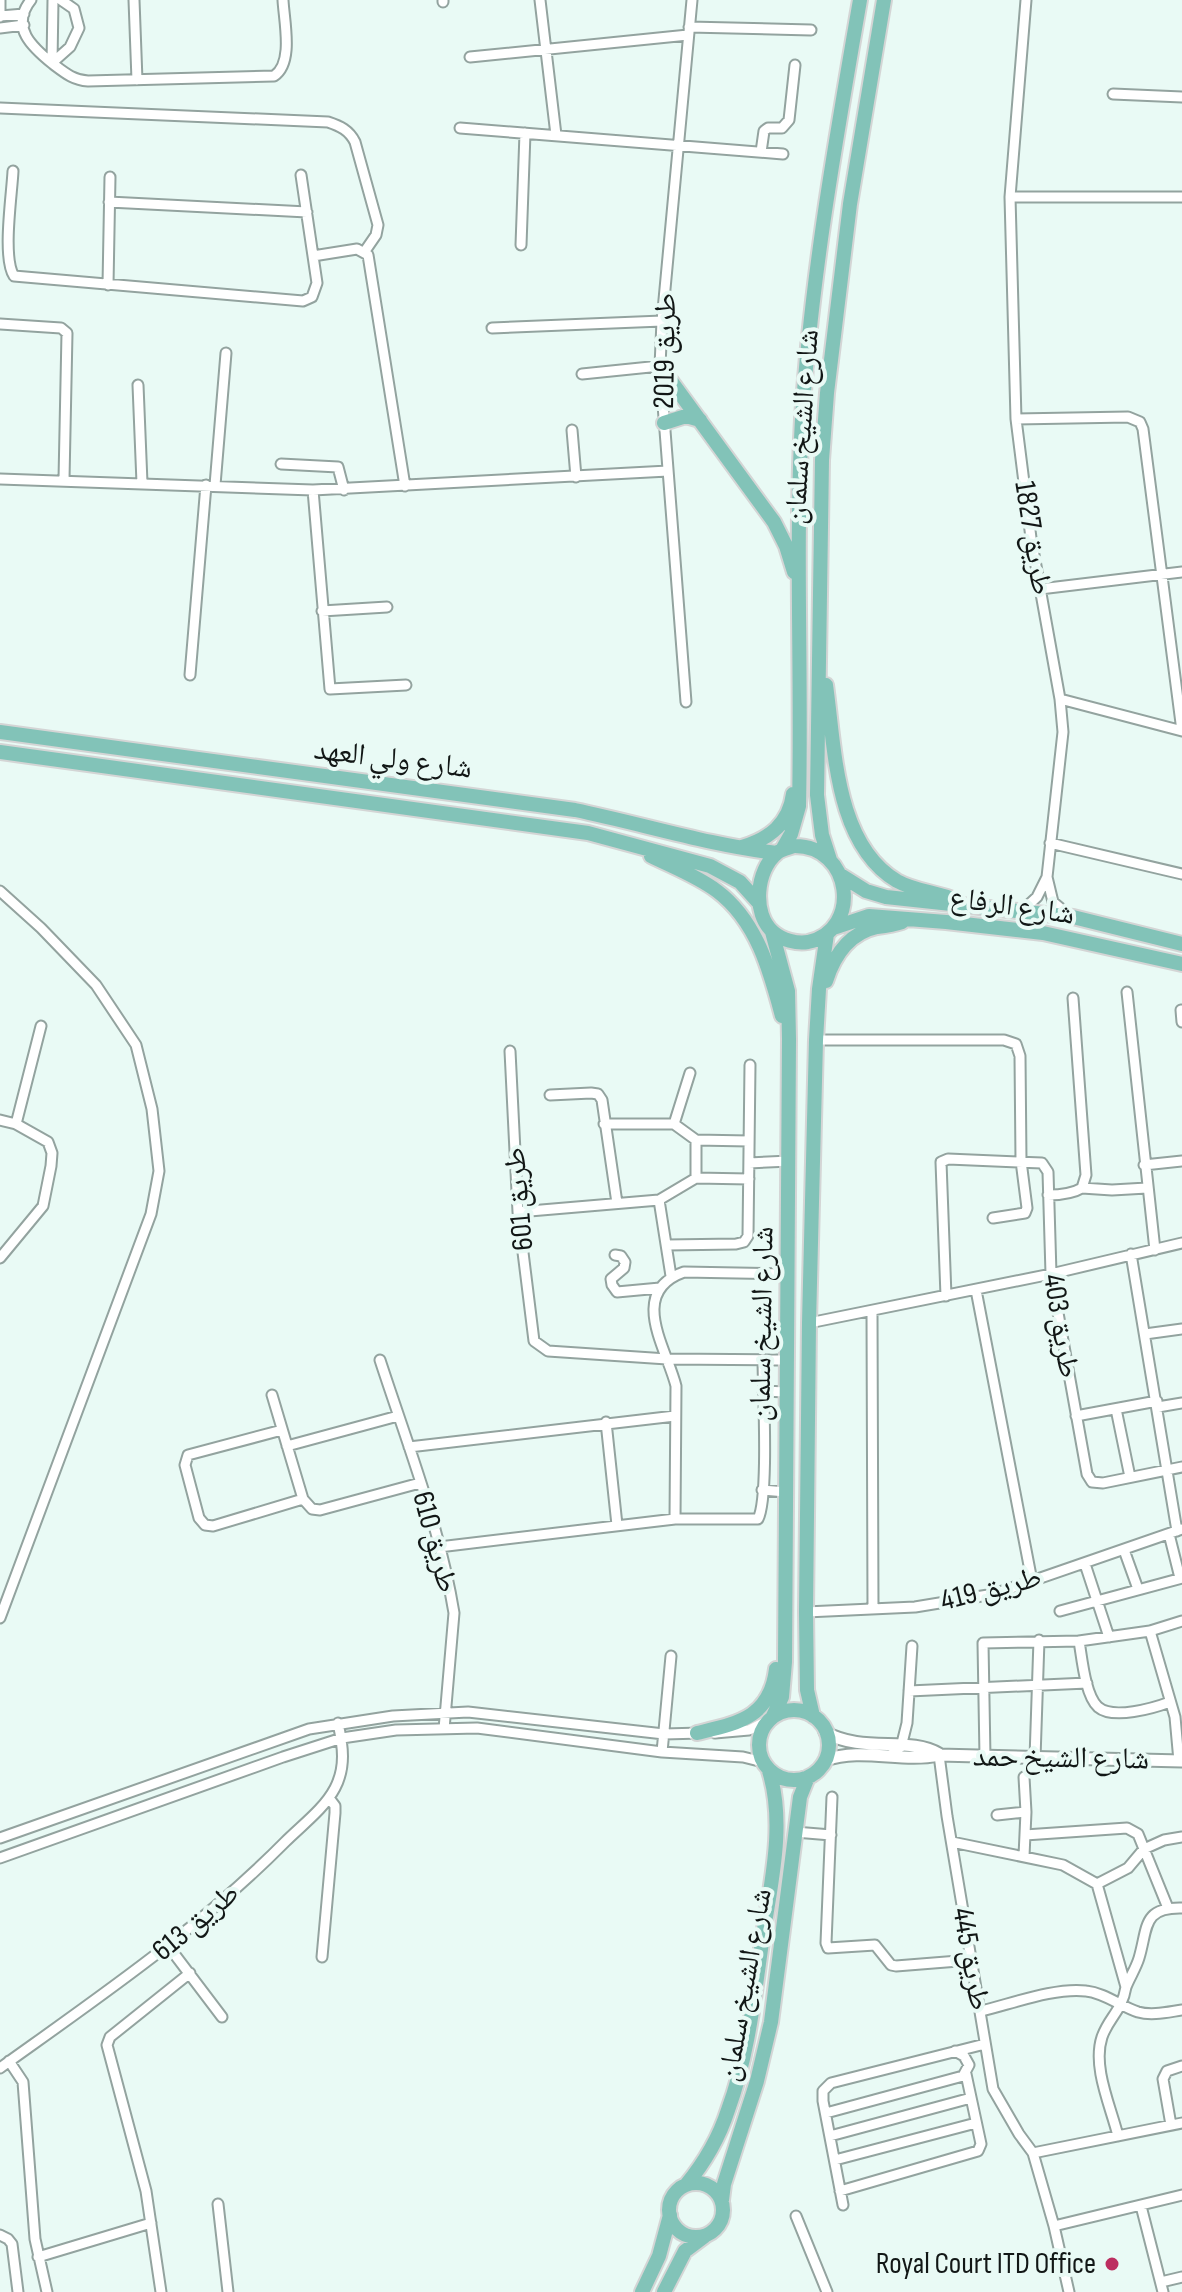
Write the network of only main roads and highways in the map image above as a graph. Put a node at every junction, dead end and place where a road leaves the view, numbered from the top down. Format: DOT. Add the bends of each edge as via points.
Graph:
graph roads {
  1 [pos="860,0"];
  2 [pos="884,0"];
  3 [pos="660,366"];
  4 [pos="700,420"];
  5 [pos="664,423"];
  6 [pos="799,590"];
  7 [pos="820,639"];
  8 [pos="0,732"];
  9 [pos="0,752"];
  10 [pos="800,755"];
  11 [pos="626,842"];
  12 [pos="723,846"];
  13 [pos="779,852"];
  14 [pos="830,860"];
  15 [pos="842,876"];
  16 [pos="759,903"];
  17 [pos="969,905"];
  18 [pos="907,921"];
  19 [pos="831,931"];
  20 [pos="772,932"];
  21 [pos="1182,944"];
  22 [pos="1182,964"];
  23 [pos="818,1004"];
  24 [pos="789,1039"];
  25 [pos="786,1634"];
  26 [pos="813,1716"];
  27 [pos="771,1718"];
  28 [pos="697,1733"];
  29 [pos="766,1766"];
  30 [pos="808,1777"];
  31 [pos="686,2185"];
  32 [pos="722,2200"];
  33 [pos="670,2215"];
  34 [pos="709,2233"];
  35 [pos="642,2292"];
  36 [pos="664,2292"];
  1 -- 6 [label="main road, شارع الشيخ سلمان" via="810,329 800,460"];
  2 -- 7 [label="main road, شارع الشيخ سلمان" via="850,204 827,393"];
  3 -- 4 [label="main road"];
  4 -- 5 [label="main road" via="686,416"];
  4 -- 6 [label="main road" via="774,522"];
  6 -- 10 [label="main road, شارع الشيخ سلمان"];
  7 -- 14 [label="main road, شارع الشيخ سلمان" via="818,808"];
  7 -- 17 [label="main road" via="841,796 859,838 878,865 899,882"];
  8 -- 12 [label="main road, شارع ولي العهد" via="575,810"];
  9 -- 11 [label="main road, شارع ولي العهد"];
  10 -- 12 [label="main road" via="785,820 758,842"];
  10 -- 13 [label="main road, شارع الشيخ سلمان" via="797,816"];
  11 -- 16 [label="main road, شارع ولي العهد" via="710,866 740,882"];
  11 -- 24 [label="main road" via="698,878 732,905 765,957"];
  12 -- 13 [label="main road, شارع ولي العهد"];
  13 -- 14 [label="main road" via="801,846"];
  13 -- 16 [label="main road" via="761,879"];
  14 -- 15 [label="main road"];
  15 -- 17 [label="main road, شارع الرفاع" via="886,897"];
  15 -- 19 [label="main road" via="843,901"];
  16 -- 20 [label="main road"];
  17 -- 21 [label="main road, شارع الرفاع" via="1073,917"];
  18 -- 19 [label="main road, شارع الرفاع" via="869,916"];
  18 -- 22 [label="main road, شارع الرفاع" via="1043,933"];
  18 -- 23 [label="main road" via="850,940 831,966"];
  19 -- 20 [label="main road" via="802,943"];
  19 -- 23 [label="main road, شارع الشيخ سلمان"];
  20 -- 24 [label="main road, شارع الشيخ سلمان" via="788,991"];
  23 -- 26 [label="main road, شارع الشيخ سلمان" via="806,1612 807,1690"];
  24 -- 25 [label="main road, شارع الشيخ سلمان"];
  25 -- 27 [label="main road, شارع الشيخ سلمان" via="782,1697"];
  25 -- 28 [label="main road" via="774,1683 759,1710 734,1724"];
  26 -- 27 [label="main road" via="799,1710"];
  26 -- 30 [label="main road" via="828,1741 825,1760"];
  27 -- 29 [label="main road" via="760,1739"];
  29 -- 30 [label="main road" via="788,1780"];
  29 -- 31 [label="main road, شارع الشيخ سلمان" via="775,1789 777,1830 750,2027 728,2113 708,2156"];
  30 -- 32 [label="main road, شارع الشيخ سلمان" via="800,1797 771,2022"];
  31 -- 32 [label="main road" via="707,2185"];
  31 -- 33 [label="main road" via="673,2196"];
  32 -- 34 [label="main road" via="723,2216"];
  33 -- 34 [label="main road" via="680,2231"];
  33 -- 35 [label="main road"];
  34 -- 36 [label="main road" via="685,2251"];
}
